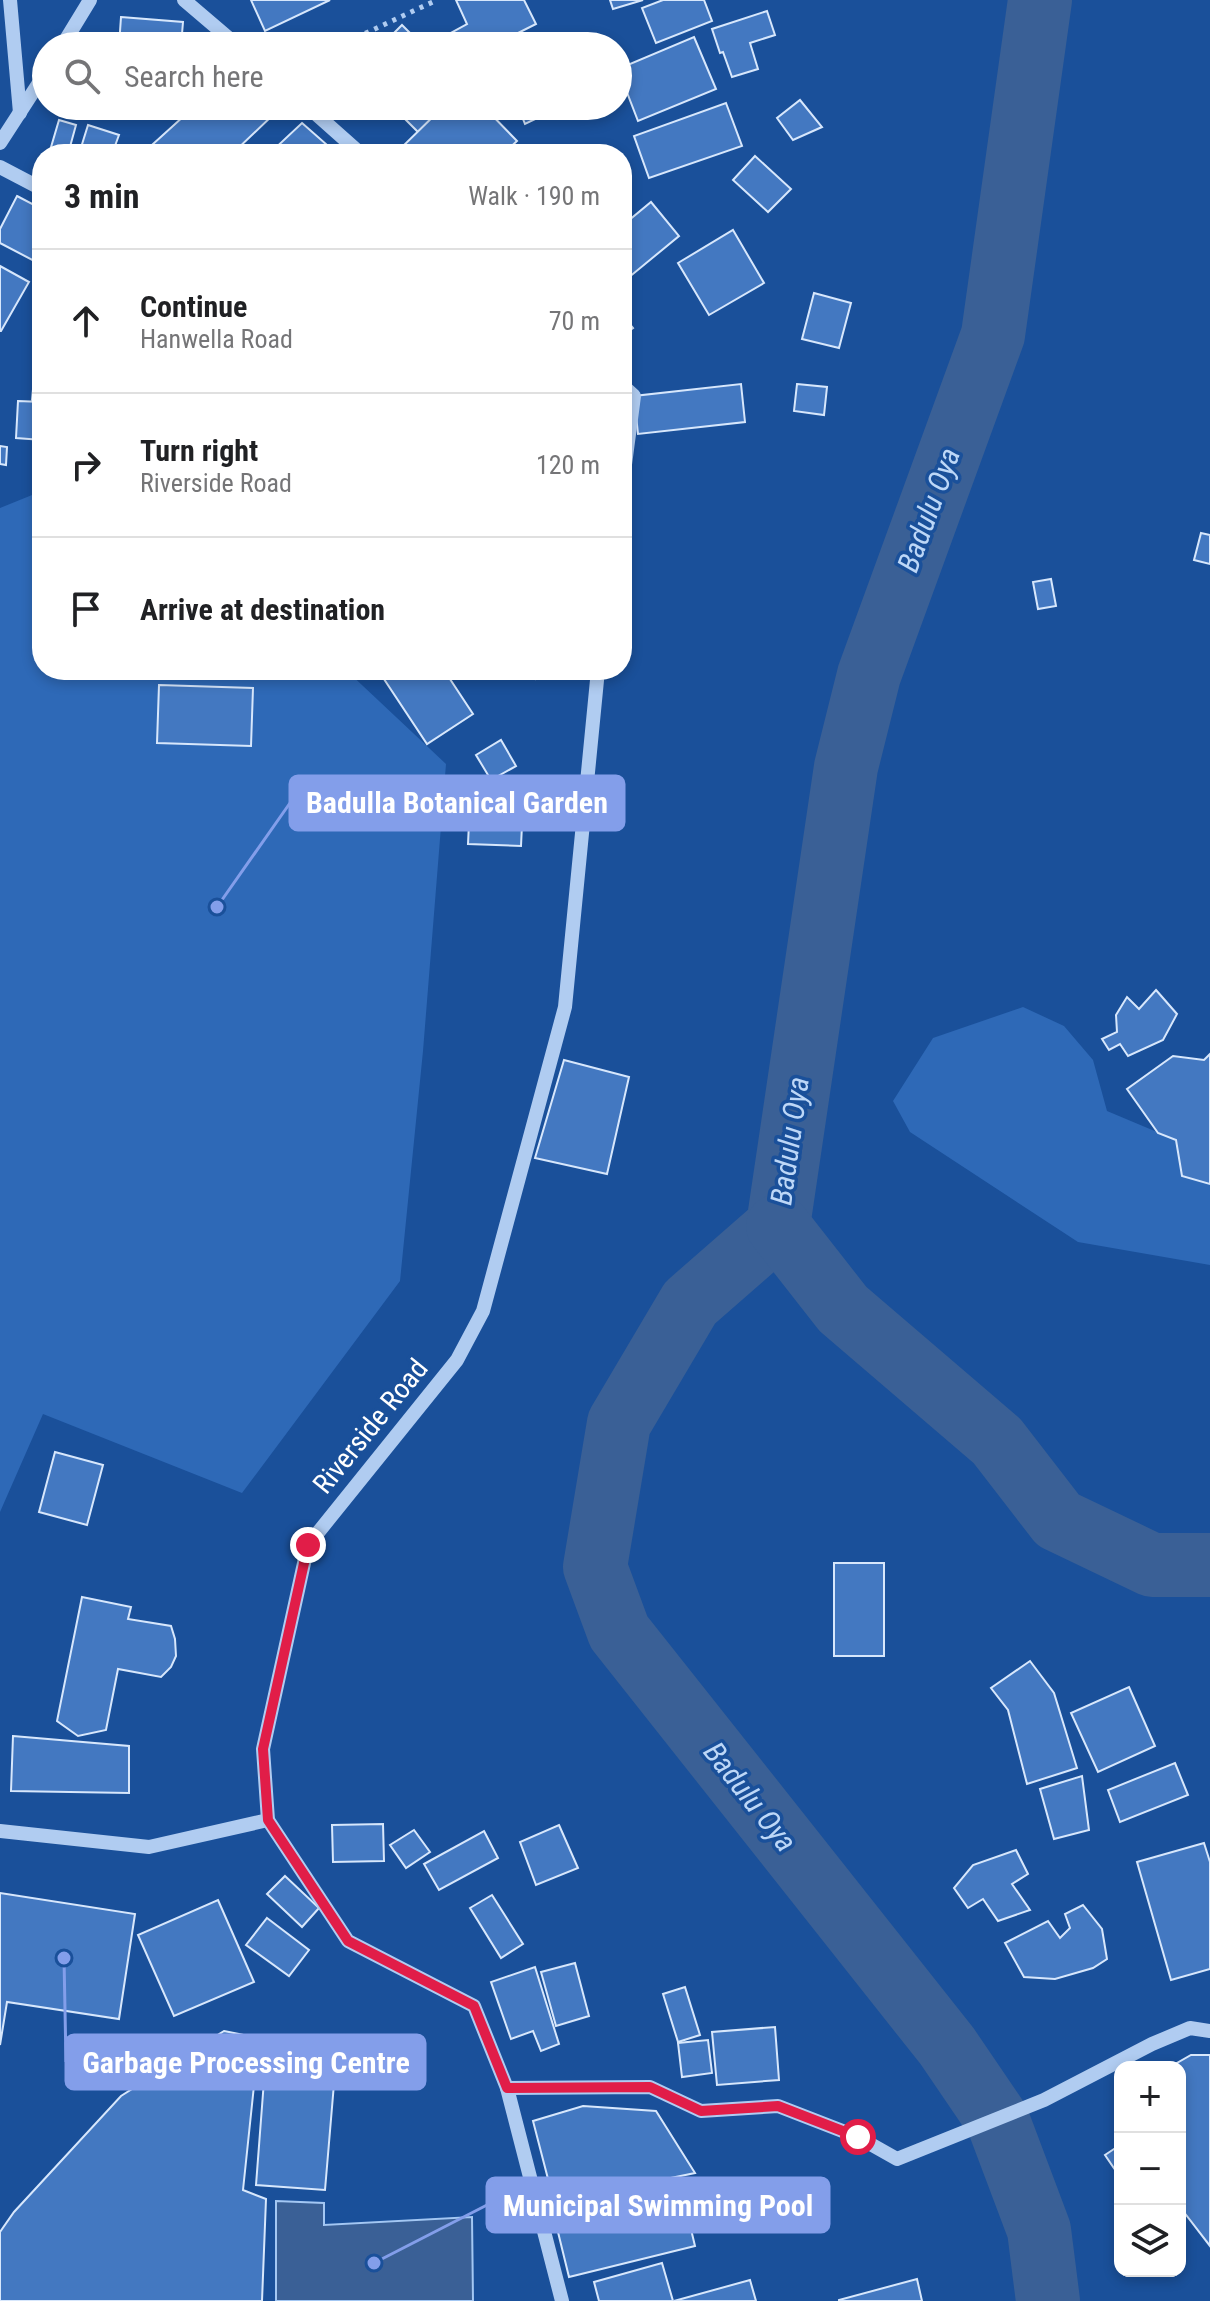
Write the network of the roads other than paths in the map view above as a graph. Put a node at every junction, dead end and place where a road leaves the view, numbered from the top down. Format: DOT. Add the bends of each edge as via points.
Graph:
graph roads {
  1 [pos="10,0"];
  2 [pos="90,0"];
  3 [pos="184,0"];
  4 [pos="71,32"];
  5 [pos="222,32"];
  6 [pos="32,94"];
  7 [pos="20,113"];
  8 [pos="323,120"];
  9 [pos="0,143"];
  10 [pos="350,144"];
  11 [pos="0,167"];
  12 [pos="32,184"];
  13 [pos="597,680"];
  14 [pos="268,1820"];
  15 [pos="0,1831"];
  16 [pos="1210,2031"];
  17 [pos="507,2088"];
  18 [pos="562,2301"];
  1 -- 7 [label="street"];
  2 -- 4 [label="street"];
  3 -- 5 [label="street"];
  6 -- 7 [label="street"];
  7 -- 9 [label="street"];
  8 -- 10 [label="street"];
  11 -- 12 [label="street"];
  13 -- 14 [label="street, Riverside Road" via="565,1007 483,1311 457,1360 308,1545 263,1749"];
  14 -- 15 [label="street" via="149,1847"];
  14 -- 17 [label="street, Riverside Road" via="348,1941 474,2006"];
  16 -- 17 [label="street" via="1190,2028 1044,2100 897,2159 858,2137 778,2106 701,2111 650,2087"];
  17 -- 18 [label="street, Riverside Road"];
}
